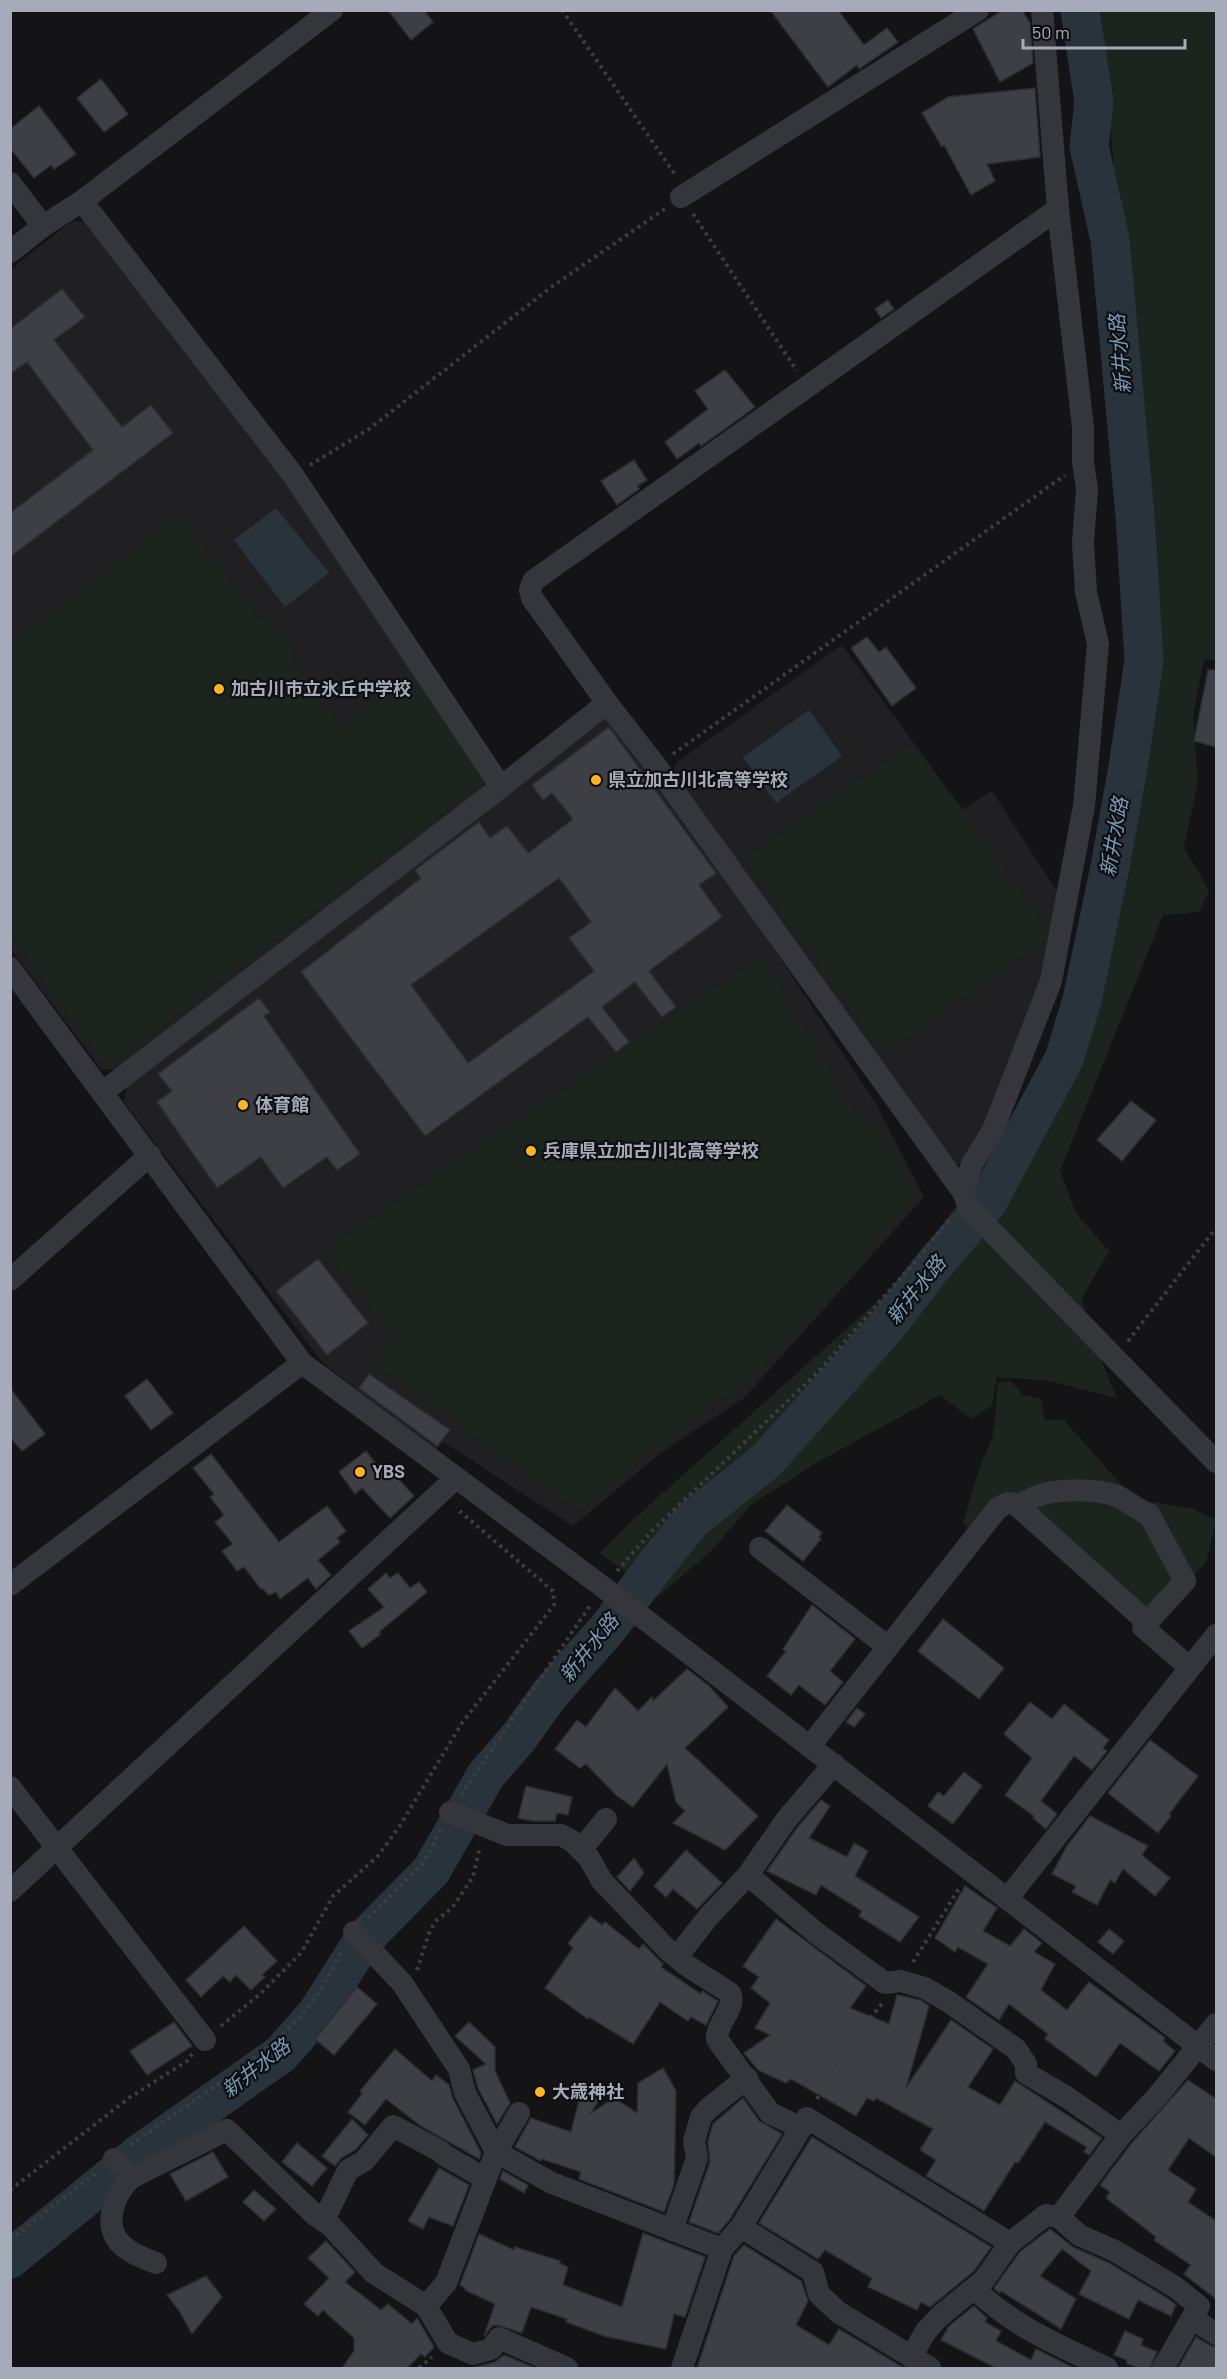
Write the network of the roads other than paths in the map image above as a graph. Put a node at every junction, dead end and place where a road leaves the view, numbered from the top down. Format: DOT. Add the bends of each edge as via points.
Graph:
graph roads {
  1 [pos="978,10"];
  2 [pos="1042,10"];
  3 [pos="322,13"];
  4 [pos="10,183"];
  5 [pos="681,197"];
  6 [pos="82,201"];
  7 [pos="1058,209"];
  8 [pos="43,226"];
  9 [pos="10,252"];
  10 [pos="607,704"];
  11 [pos="501,788"];
  12 [pos="10,968"];
  13 [pos="103,1092"];
  14 [pos="150,1155"];
  15 [pos="963,1192"];
  16 [pos="10,1280"];
  17 [pos="302,1363"];
  18 [pos="1212,1446"];
  19 [pos="456,1478"];
  20 [pos="1019,1506"];
  21 [pos="760,1548"];
  22 [pos="10,1585"];
  23 [pos="1147,1622"];
  24 [pos="1216,1635"];
  25 [pos="888,1647"];
  26 [pos="1190,1668"];
  27 [pos="810,1746"];
  28 [pos="834,1764"];
  29 [pos="10,1787"];
  30 [pos="450,1812"];
  31 [pos="606,1819"];
  32 [pos="57,1848"];
  33 [pos="581,1850"];
  34 [pos="748,1875"];
  35 [pos="10,1891"];
  36 [pos="1007,1899"];
  37 [pos="354,1932"];
  38 [pos="677,1957"];
  39 [pos="1216,2024"];
  40 [pos="205,2040"];
  41 [pos="1199,2046"];
  42 [pos="1216,2061"];
  43 [pos="747,2078"];
  44 [pos="519,2113"];
  45 [pos="804,2123"];
  46 [pos="1121,2135"];
  47 [pos="496,2152"];
  48 [pos="486,2179"];
  49 [pos="1059,2217"];
  50 [pos="324,2220"];
  51 [pos="741,2226"];
  52 [pos="672,2230"];
  53 [pos="1010,2243"];
  54 [pos="722,2249"];
  55 [pos="156,2263"];
  56 [pos="975,2289"];
  57 [pos="426,2306"];
  58 [pos="1203,2313"];
  59 [pos="1216,2334"];
  60 [pos="921,2363"];
  61 [pos="567,2368"];
  62 [pos="682,2368"];
  63 [pos="1107,2368"];
  64 [pos="1163,2368"];
  1 -- 5 [label="street"];
  2 -- 7 [label="street"];
  3 -- 6 [label="street"];
  4 -- 8 [label="street"];
  6 -- 8 [label="street"];
  6 -- 11 [label="street" via="293,475"];
  7 -- 10 [label="street" via="533,581 532,598"];
  7 -- 15 [label="street" via="1083,428 1086,592 1098,644 1084,806 1051,981 993,1130 972,1164"];
  8 -- 9 [label="street"];
  10 -- 11 [label="street"];
  10 -- 15 [label="street" via="656,766"];
  11 -- 13 [label="street"];
  12 -- 13 [label="street"];
  13 -- 14 [label="street"];
  14 -- 16 [label="street"];
  14 -- 17 [label="street"];
  15 -- 18 [label="street" via="969,1208 1114,1358"];
  17 -- 19 [label="street"];
  17 -- 22 [label="street"];
  19 -- 27 [label="street"];
  19 -- 32 [label="street"];
  20 -- 23 [label="street"];
  20 -- 23 [label="street" via="1033,1496 1088,1490 1119,1497 1149,1514 1185,1581"];
  20 -- 25 [label="street" via="1008,1502 997,1509"];
  21 -- 25 [label="street"];
  23 -- 26 [label="street" via="1143,1627"];
  24 -- 26 [label="street"];
  25 -- 27 [label="street"];
  26 -- 36 [label="street"];
  27 -- 28 [label="street"];
  28 -- 34 [label="street" via="786,1820"];
  28 -- 36 [label="street"];
  29 -- 32 [label="street"];
  30 -- 33 [label="street" via="507,1835 561,1836"];
  31 -- 33 [label="street"];
  32 -- 35 [label="street"];
  32 -- 40 [label="street"];
  33 -- 38 [label="street" via="602,1881"];
  34 -- 38 [label="street"];
  34 -- 46 [label="street" via="815,1932 885,1983 901,1981 925,1988 949,2002 1016,2049 1026,2064 1026,2073"];
  36 -- 41 [label="street"];
  37 -- 47 [label="street" via="402,1983 459,2069 465,2093"];
  38 -- 43 [label="street" via="730,1993 732,2002 717,2039"];
  39 -- 41 [label="street"];
  41 -- 42 [label="street"];
  41 -- 46 [label="street"];
  43 -- 45 [label="street" via="771,2113"];
  43 -- 52 [label="street" via="701,2117 694,2141 697,2158"];
  44 -- 47 [label="street"];
  45 -- 51 [label="street"];
  45 -- 53 [label="street"];
  46 -- 49 [label="street"];
  47 -- 48 [label="street"];
  47 -- 52 [label="street" via="552,2183"];
  48 -- 50 [label="street" via="393,2126 364,2161 348,2170"];
  48 -- 57 [label="street" via="446,2283"];
  49 -- 53 [label="street" via="1046,2215"];
  49 -- 58 [label="street" via="1079,2235 1176,2287"];
  50 -- 55 [label="street" via="227,2130 122,2168 125,2184 116,2199 111,2226 118,2241 134,2254"];
  50 -- 57 [label="street" via="374,2274"];
  51 -- 54 [label="street"];
  51 -- 60 [label="street" via="813,2272 819,2294 838,2312"];
  52 -- 54 [label="street"];
  53 -- 56 [label="street"];
  54 -- 62 [label="street"];
  56 -- 60 [label="street" via="926,2331"];
  56 -- 63 [label="street" via="990,2304 1049,2340"];
  57 -- 61 [label="street" via="448,2343 473,2354 490,2349 499,2338"];
  58 -- 59 [label="street"];
  58 -- 64 [label="street"];
}
